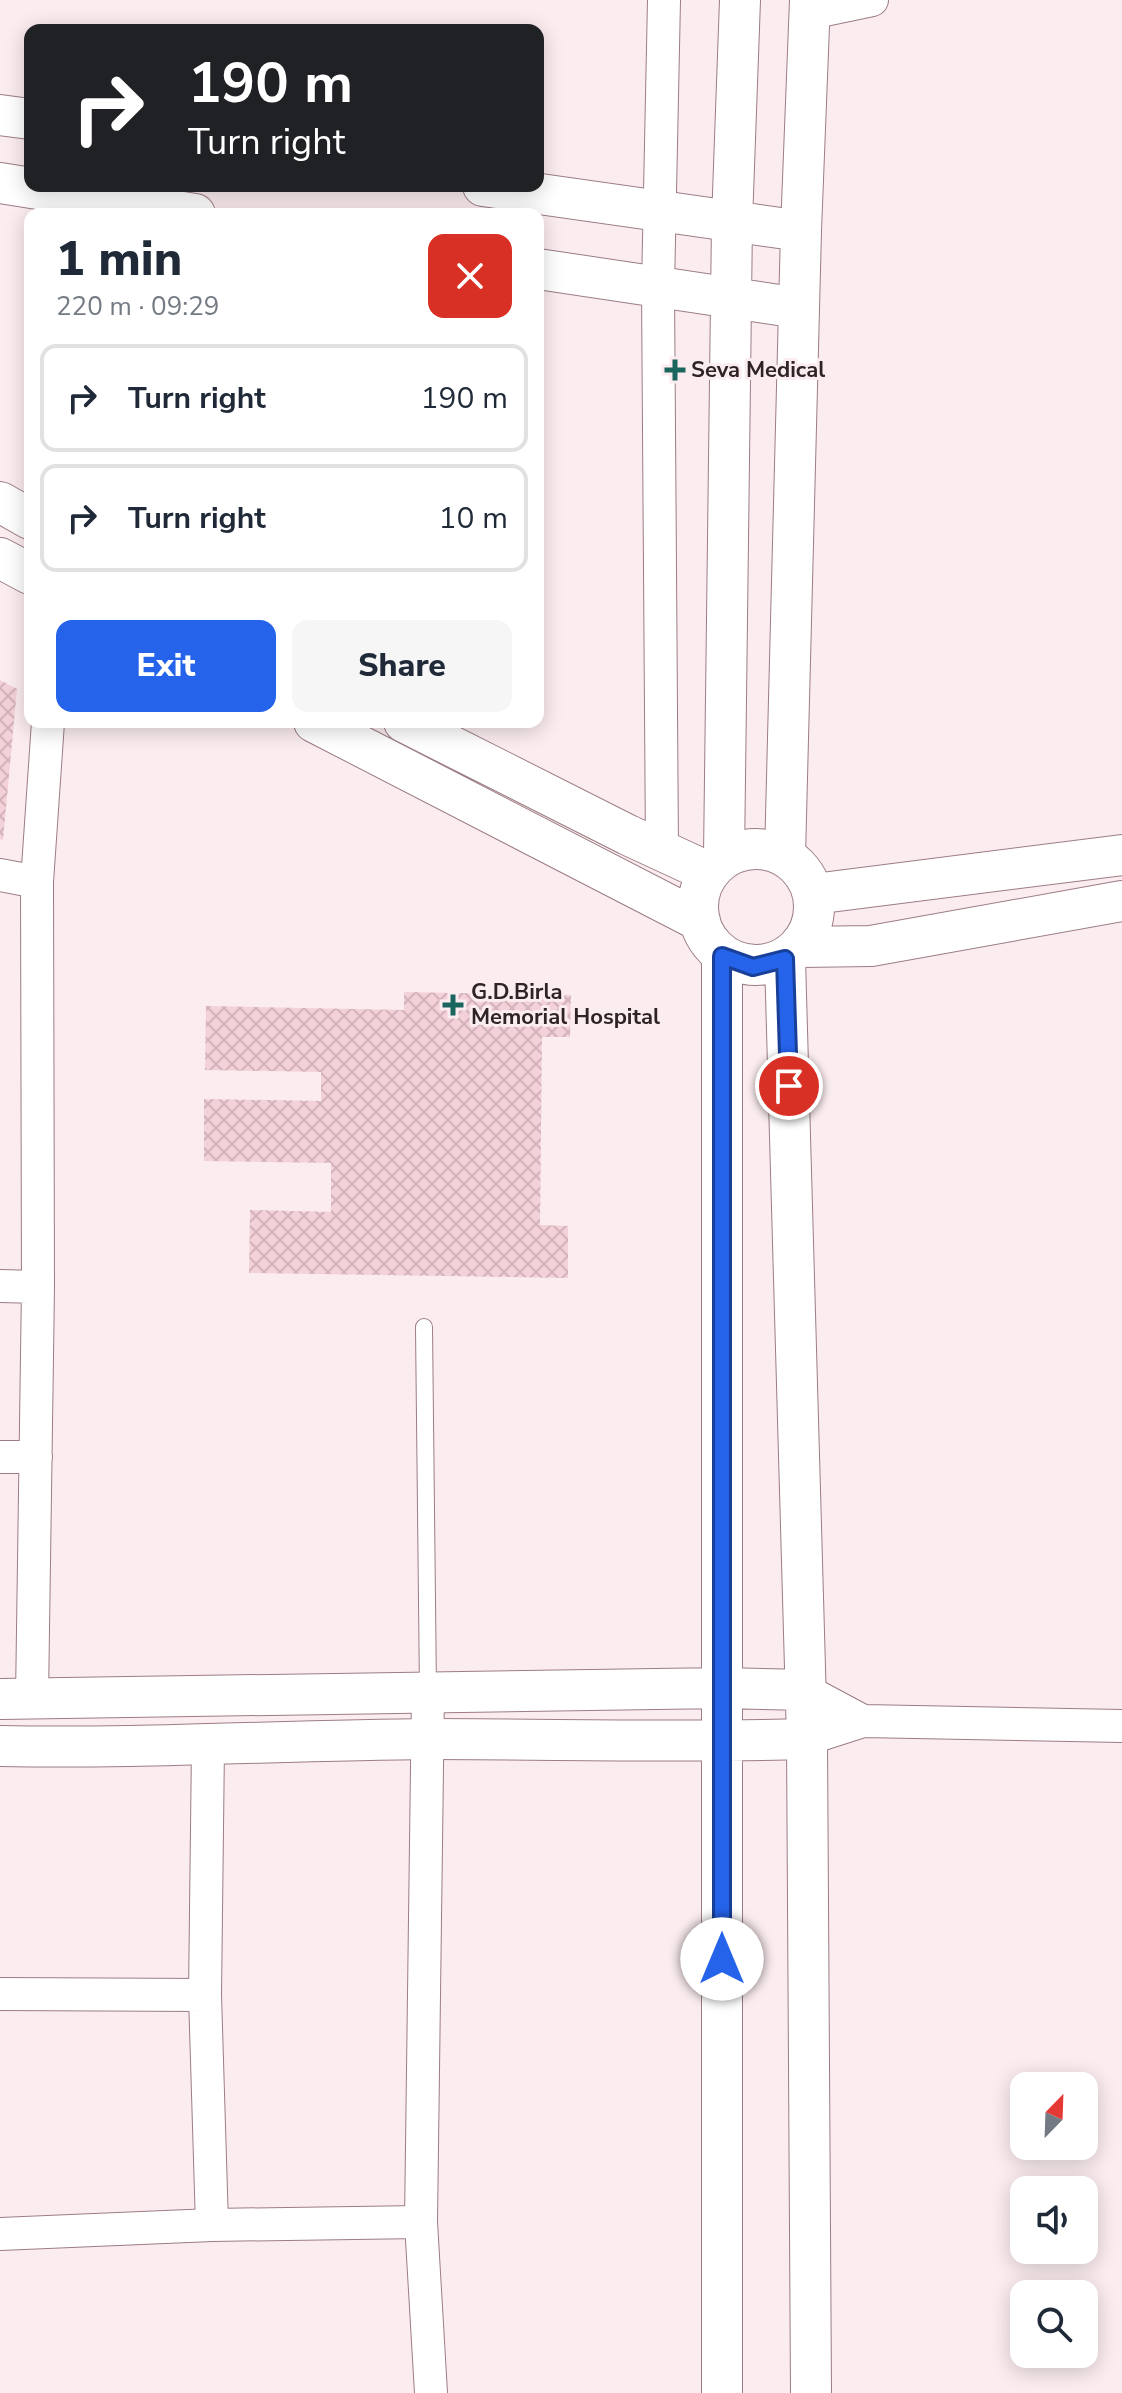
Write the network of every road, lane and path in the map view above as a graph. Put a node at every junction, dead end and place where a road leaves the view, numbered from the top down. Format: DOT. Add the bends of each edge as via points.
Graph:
graph roads {
  1 [pos="664,0"];
  2 [pos="740,0"];
  3 [pos="872,0"];
  4 [pos="810,6"];
  5 [pos="0,115"];
  6 [pos="24,118"];
  7 [pos="0,183"];
  8 [pos="24,187"];
  9 [pos="57,192"];
  10 [pos="524,192"];
  11 [pos="157,208"];
  12 [pos="660,212"];
  13 [pos="732,222"];
  14 [pos="801,231"];
  15 [pos="544,270"];
  16 [pos="658,288"];
  17 [pos="731,298"];
  18 [pos="799,308"];
  19 [pos="0,502"];
  20 [pos="24,516"];
  21 [pos="0,558"];
  22 [pos="24,571"];
  23 [pos="48,728"];
  24 [pos="326,728"];
  25 [pos="416,728"];
  26 [pos="662,851"];
  27 [pos="1122,855"];
  28 [pos="785,856"];
  29 [pos="716,865"];
  30 [pos="0,875"];
  31 [pos="37,882"];
  32 [pos="814,894"];
  33 [pos="1122,901"];
  34 [pos="700,921"];
  35 [pos="793,953"];
  36 [pos="722,956"];
  37 [pos="0,1286"];
  38 [pos="38,1287"];
  39 [pos="424,1327"];
  40 [pos="0,1457"];
  41 [pos="36,1457"];
  42 [pos="722,1688"];
  43 [pos="805,1690"];
  44 [pos="428,1692"];
  45 [pos="16,1699"];
  46 [pos="863,1721"];
  47 [pos="1122,1726"];
  48 [pos="428,1739"];
  49 [pos="807,1739"];
  50 [pos="722,1742"];
  51 [pos="208,1745"];
  52 [pos="0,1746"];
  53 [pos="0,1994"];
  54 [pos="205,1995"];
  55 [pos="421,2222"];
  56 [pos="212,2225"];
  57 [pos="0,2234"];
  58 [pos="431,2393"];
  59 [pos="722,2393"];
  60 [pos="811,2393"];
  1 -- 12 [label="street"];
  2 -- 13 [label="street"];
  3 -- 4 [label="street"];
  4 -- 14 [label="street"];
  5 -- 6 [label="street"];
  7 -- 8 [label="street"];
  9 -- 11 [label="street"];
  10 -- 12 [label="street"];
  12 -- 13 [label="street"];
  12 -- 16 [label="street"];
  13 -- 14 [label="street"];
  13 -- 17 [label="street"];
  14 -- 18 [label="street"];
  15 -- 16 [label="street"];
  16 -- 17 [label="street"];
  16 -- 26 [label="street"];
  17 -- 18 [label="street"];
  17 -- 29 [label="street"];
  18 -- 28 [label="street"];
  19 -- 20 [label="street"];
  21 -- 22 [label="street"];
  23 -- 31 [label="street"];
  24 -- 34 [label="street"];
  25 -- 26 [label="street"];
  26 -- 29 [label="street"];
  27 -- 32 [label="street"];
  28 -- 29 [label="street" via="754,848"];
  28 -- 32 [label="street" via="803,871"];
  29 -- 34 [label="street" via="697,900"];
  30 -- 31 [label="street"];
  31 -- 38 [label="street"];
  32 -- 35 [label="street" via="814,922"];
  33 -- 35 [label="street" via="871,946"];
  34 -- 36 [label="street"];
  35 -- 36 [label="street" via="753,967"];
  35 -- 43 [label="street"];
  36 -- 42 [label="street"];
  37 -- 38 [label="street"];
  38 -- 41 [label="street"];
  39 -- 44 [label="lane"];
  40 -- 41 [label="street"];
  41 -- 45 [label="street"];
  42 -- 43 [label="street"];
  42 -- 44 [label="street"];
  42 -- 50 [label="street"];
  43 -- 46 [label="street"];
  43 -- 49 [label="street"];
  44 -- 45 [label="street"];
  44 -- 48 [label="street"];
  46 -- 47 [label="street"];
  46 -- 49 [label="street"];
  48 -- 50 [label="street"];
  48 -- 51 [label="street"];
  48 -- 55 [label="street"];
  49 -- 50 [label="street"];
  49 -- 60 [label="street"];
  50 -- 59 [label="street"];
  51 -- 52 [label="street"];
  51 -- 54 [label="street"];
  53 -- 54 [label="street"];
  54 -- 56 [label="street"];
  55 -- 56 [label="street"];
  55 -- 58 [label="street"];
  56 -- 57 [label="street"];
}
